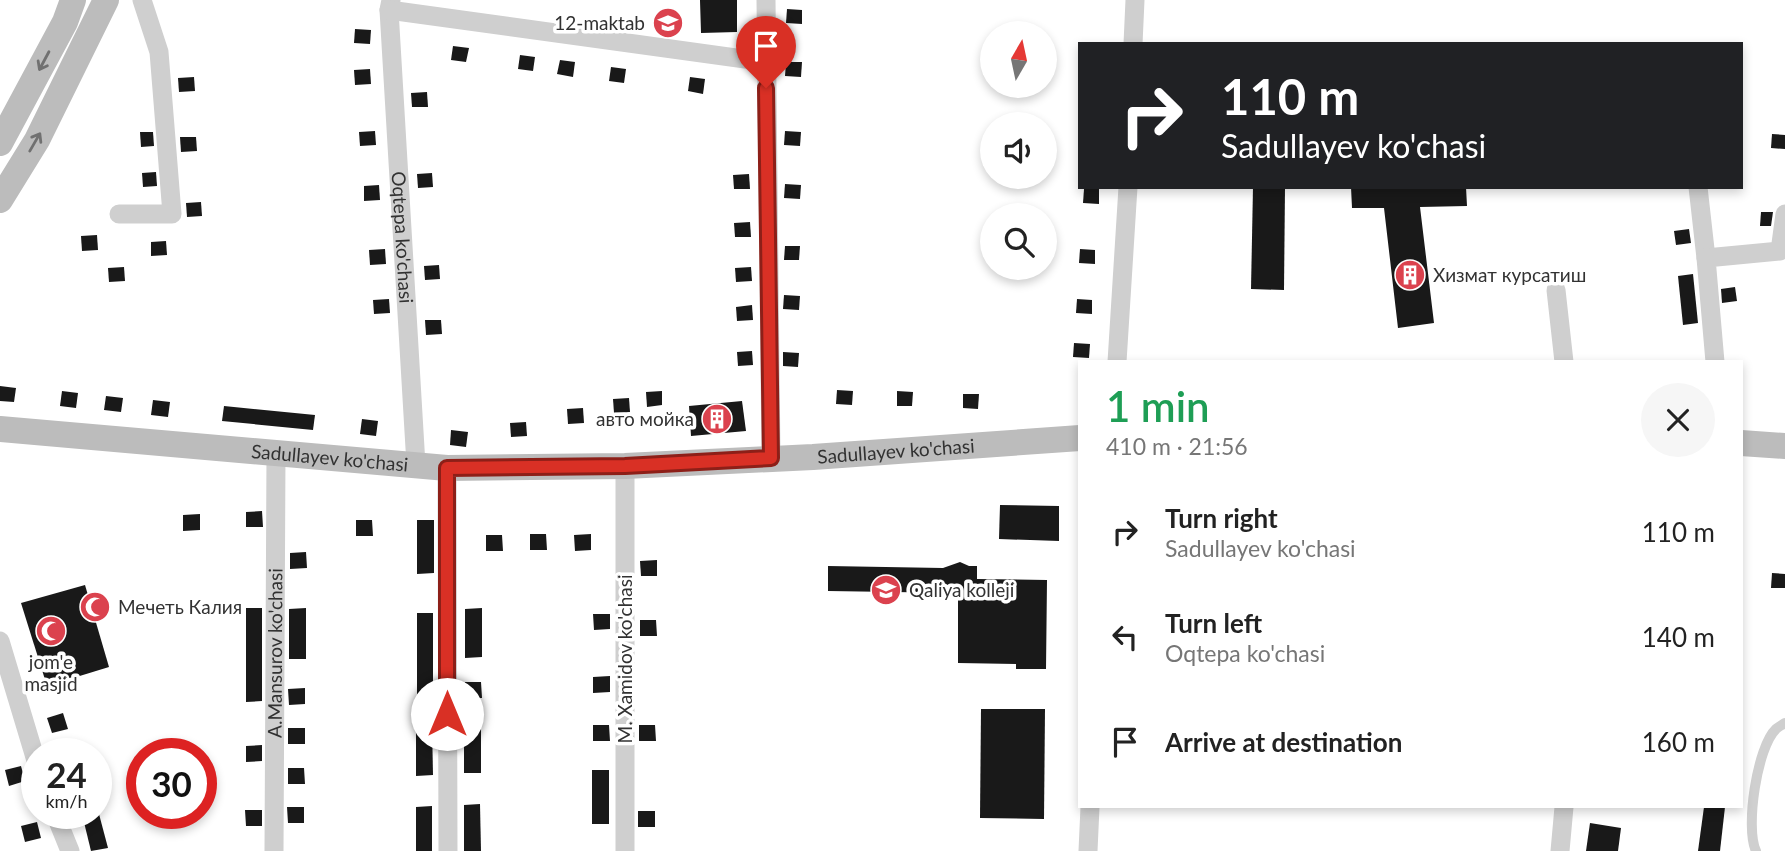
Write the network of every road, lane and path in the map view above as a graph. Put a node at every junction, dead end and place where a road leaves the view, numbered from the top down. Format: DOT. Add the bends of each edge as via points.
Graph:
graph roads {
  1 [pos="106,0"];
  2 [pos="142,0"];
  3 [pos="766,0"];
  4 [pos="1135,0"];
  5 [pos="390,5"];
  6 [pos="70,8"];
  7 [pos="95,26"];
  8 [pos="1133,42"];
  9 [pos="766,62"];
  10 [pos="0,143"];
  11 [pos="1128,189"];
  12 [pos="1698,189"];
  13 [pos="0,200"];
  14 [pos="119,214"];
  15 [pos="1785,214"];
  16 [pos="1706,258"];
  17 [pos="1556,290"];
  18 [pos="1116,360"];
  19 [pos="1564,360"];
  20 [pos="1715,360"];
  21 [pos="0,429"];
  22 [pos="1078,438"];
  23 [pos="1743,443"];
  24 [pos="1785,446"];
  25 [pos="276,454"];
  26 [pos="771,458"];
  27 [pos="416,465"];
  28 [pos="625,466"];
  29 [pos="447,468"];
  30 [pos="0,641"];
  31 [pos="1785,723"];
  32 [pos="29,738"];
  33 [pos="1090,808"];
  34 [pos="1564,808"];
  35 [pos="61,829"];
  36 [pos="70,851"];
  37 [pos="274,851"];
  38 [pos="448,851"];
  39 [pos="625,851"];
  40 [pos="1088,851"];
  41 [pos="1560,851"];
  42 [pos="1756,851"];
  1 -- 7 [label="main road"];
  2 -- 14 [label="street" via="159,52 172,214"];
  3 -- 9 [label="street"];
  4 -- 8 [label="street"];
  5 -- 9 [label="street, Oqtepa ko'chasi"];
  5 -- 27 [label="street, Oqtepa ko'chasi"];
  6 -- 7 [label="main road"];
  6 -- 10 [label="main road, one-way"];
  13 -- 7 [label="main road, one-way" via="37,140"];
  9 -- 26 [label="street"];
  11 -- 18 [label="street"];
  12 -- 16 [label="street"];
  15 -- 16 [label="street" via="1780,251"];
  16 -- 20 [label="street"];
  17 -- 19 [label="street"];
  21 -- 25 [label="main road, Sadullayev ko'chasi"];
  22 -- 26 [label="main road, Sadullayev ko'chasi"];
  23 -- 24 [label="main road"];
  25 -- 27 [label="main road, Sadullayev ko'chasi"];
  25 -- 37 [label="street, A.Mansurov ko'chasi"];
  26 -- 28 [label="main road, Sadullayev ko'chasi"];
  27 -- 29 [label="main road, Sadullayev ko'chasi"];
  28 -- 29 [label="main road, Sadullayev ko'chasi"];
  28 -- 39 [label="street, M. Xamidov ko'chasi"];
  29 -- 38 [label="street"];
  30 -- 32 [label="street"];
  31 -- 42 [label="lane" via="1774,730 1756,782 1751,834"];
  33 -- 40 [label="street"];
  34 -- 41 [label="street"];
  35 -- 36 [label="street"];
}
